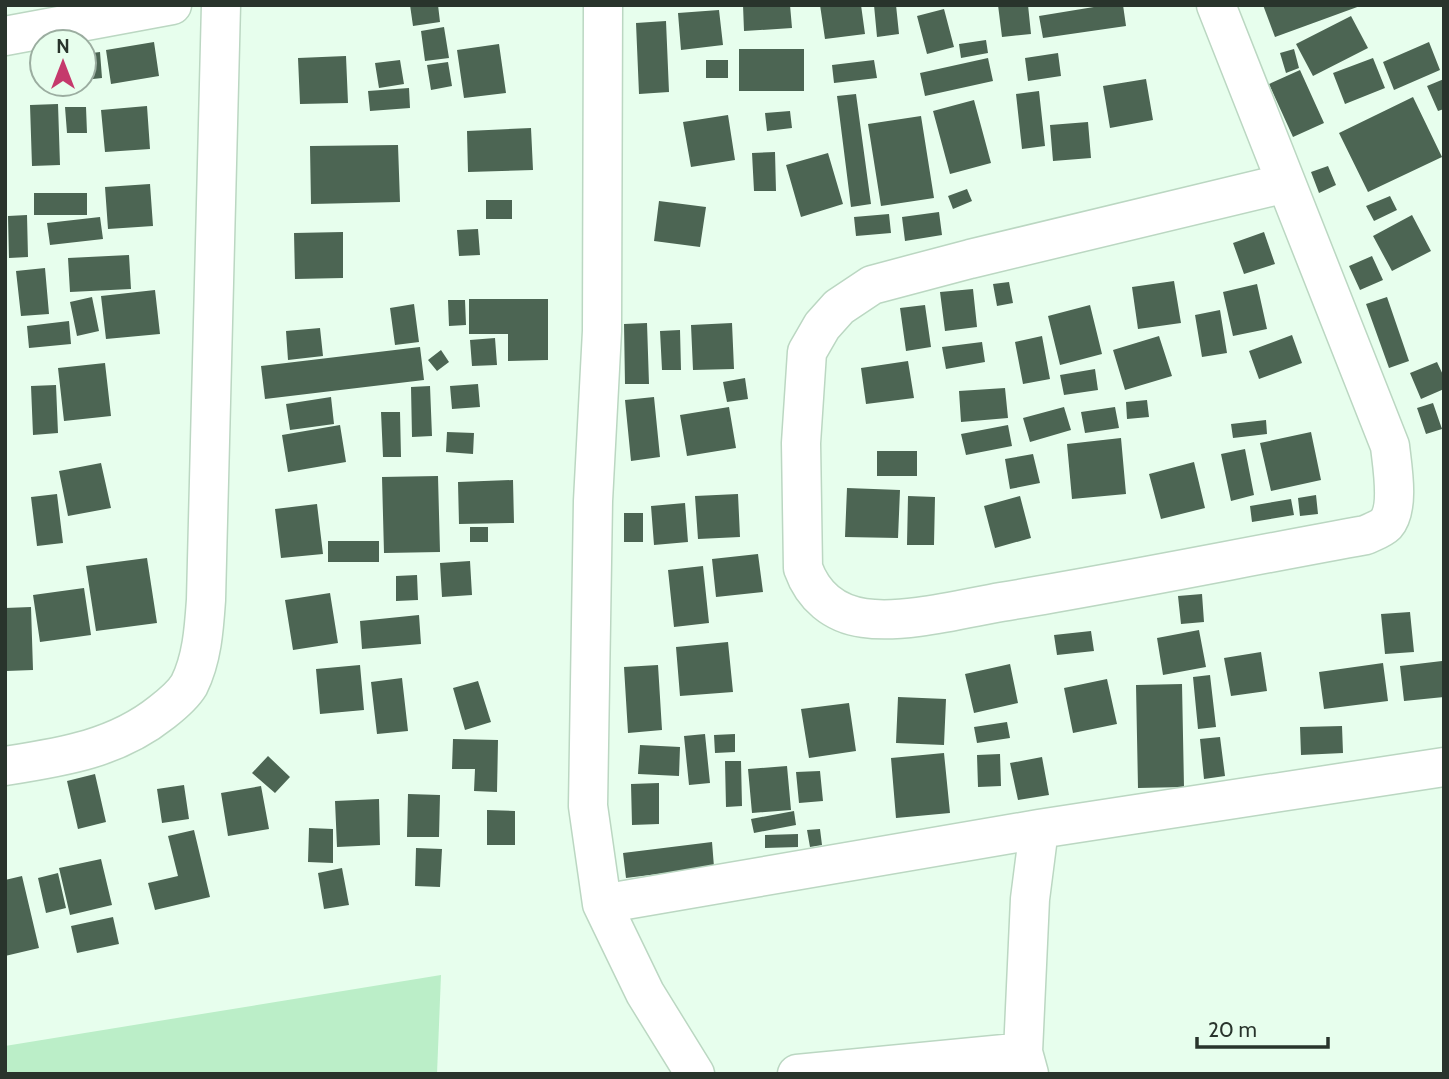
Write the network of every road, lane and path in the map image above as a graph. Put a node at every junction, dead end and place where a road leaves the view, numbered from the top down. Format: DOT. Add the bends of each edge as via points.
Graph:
graph roads {
  1 [pos="172,5"];
  2 [pos="221,5"];
  3 [pos="603,5"];
  4 [pos="1216,5"];
  5 [pos="5,36"];
  6 [pos="1286,183"];
  7 [pos="5,766"];
  8 [pos="1444,767"];
  9 [pos="1039,829"];
  10 [pos="601,904"];
  11 [pos="1026,1063"];
  12 [pos="695,1074"];
  13 [pos="797,1074"];
  1 -- 5 [label="street"];
  2 -- 7 [label="street" via="206,600 199,657 188,687 145,725 72,756"];
  3 -- 10 [label="street" via="602,331 593,501 588,806"];
  4 -- 6 [label="street"];
  6 -- 6 [label="street" via="1390,446 1394,482 1386,524 1366,535 920,615 864,618 828,605 817,594 803,568 803,377 807,352 839,307 872,285"];
  8 -- 9 [label="street"];
  9 -- 10 [label="street"];
  9 -- 11 [label="street" via="1030,900"];
  10 -- 12 [label="street" via="645,993"];
  11 -- 13 [label="street"];
}
